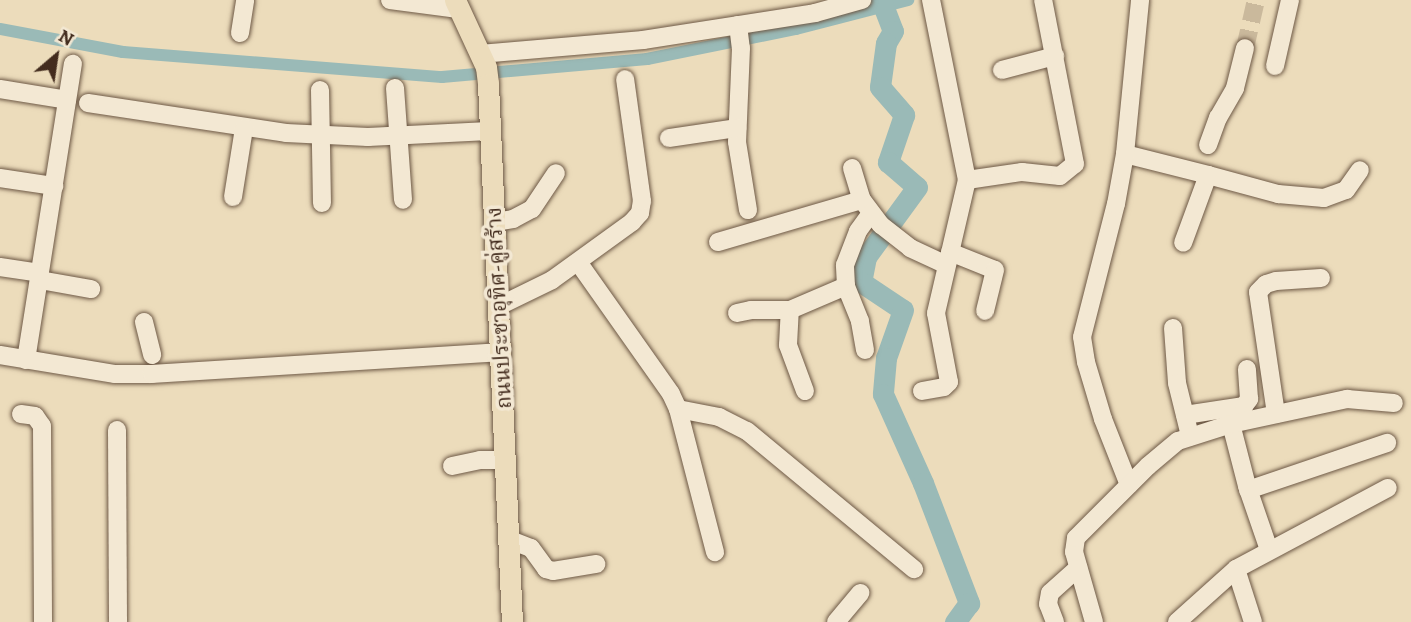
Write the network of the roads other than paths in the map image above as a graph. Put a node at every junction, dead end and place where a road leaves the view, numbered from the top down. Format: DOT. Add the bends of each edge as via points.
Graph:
graph roads {
  1 [pos="245,0"];
  2 [pos="390,0"];
  3 [pos="862,0"];
  4 [pos="931,0"];
  5 [pos="1043,0"];
  6 [pos="1140,0"];
  7 [pos="1290,0"];
  8 [pos="457,4"];
  9 [pos="240,33"];
  10 [pos="739,36"];
  11 [pos="1245,48"];
  12 [pos="1055,56"];
  13 [pos="73,64"];
  14 [pos="1275,66"];
  15 [pos="485,68"];
  16 [pos="1002,70"];
  17 [pos="625,79"];
  18 [pos="395,88"];
  19 [pos="0,89"];
  20 [pos="320,90"];
  21 [pos="67,100"];
  22 [pos="88,103"];
  23 [pos="244,128"];
  24 [pos="737,128"];
  25 [pos="489,131"];
  26 [pos="322,135"];
  27 [pos="399,135"];
  28 [pos="669,138"];
  29 [pos="1208,145"];
  30 [pos="1125,154"];
  31 [pos="852,168"];
  32 [pos="1360,170"];
  33 [pos="556,173"];
  34 [pos="1208,175"];
  35 [pos="0,177"];
  36 [pos="967,180"];
  37 [pos="54,187"];
  38 [pos="233,197"];
  39 [pos="404,200"];
  40 [pos="322,203"];
  41 [pos="748,210"];
  42 [pos="871,213"];
  43 [pos="495,222"];
  44 [pos="718,242"];
  45 [pos="1183,243"];
  46 [pos="948,258"];
  47 [pos="578,262"];
  48 [pos="0,267"];
  49 [pos="40,277"];
  50 [pos="1321,278"];
  51 [pos="846,286"];
  52 [pos="91,289"];
  53 [pos="499,306"];
  54 [pos="790,310"];
  55 [pos="985,312"];
  56 [pos="737,313"];
  57 [pos="144,322"];
  58 [pos="1173,328"];
  59 [pos="865,350"];
  60 [pos="501,352"];
  61 [pos="0,355"];
  62 [pos="26,360"];
  63 [pos="153,363"];
  64 [pos="1247,369"];
  65 [pos="804,391"];
  66 [pos="922,391"];
  67 [pos="1394,403"];
  68 [pos="678,409"];
  69 [pos="21,414"];
  70 [pos="1276,414"];
  71 [pos="1185,415"];
  72 [pos="1231,424"];
  73 [pos="117,430"];
  74 [pos="1190,436"];
  75 [pos="1387,443"];
  76 [pos="506,460"];
  77 [pos="452,466"];
  78 [pos="1129,485"];
  79 [pos="1388,488"];
  80 [pos="1248,490"];
  81 [pos="510,540"];
  82 [pos="1269,550"];
  83 [pos="715,552"];
  84 [pos="596,564"];
  85 [pos="1078,568"];
  86 [pos="914,569"];
  87 [pos="1236,569"];
  88 [pos="860,593"];
  89 [pos="43,622"];
  90 [pos="118,622"];
  91 [pos="512,622"];
  92 [pos="836,622"];
  93 [pos="1055,622"];
  94 [pos="1094,622"];
  95 [pos="1177,622"];
  96 [pos="1253,622"];
  1 -- 9 [label="street"];
  2 -- 8 [label="street"];
  3 -- 10 [label="street"];
  4 -- 36 [label="street"];
  5 -- 12 [label="street"];
  6 -- 30 [label="street"];
  7 -- 14 [label="street"];
  8 -- 15 [label="main road, ถนนประชาอุทิศ-คู่สร้าง"];
  10 -- 15 [label="street" via="643,40"];
  10 -- 24 [label="street"];
  11 -- 29 [label="street" via="1235,88"];
  12 -- 16 [label="street"];
  12 -- 36 [label="street" via="1076,158 1072,170 1060,176 1022,172"];
  13 -- 21 [label="street"];
  15 -- 25 [label="main road, ถนนประชาอุทิศ-คู่สร้าง"];
  17 -- 47 [label="street" via="640,213"];
  18 -- 27 [label="street"];
  19 -- 21 [label="street"];
  20 -- 26 [label="street"];
  21 -- 37 [label="street"];
  22 -- 23 [label="street"];
  23 -- 26 [label="street"];
  23 -- 38 [label="street"];
  24 -- 28 [label="street"];
  24 -- 41 [label="street"];
  25 -- 27 [label="street"];
  25 -- 43 [label="main road, ถนนประชาอุทิศ-คู่สร้าง"];
  26 -- 27 [label="street"];
  26 -- 40 [label="street"];
  27 -- 39 [label="street"];
  30 -- 34 [label="street"];
  30 -- 78 [label="street" via="1082,337 1103,419"];
  31 -- 42 [label="street"];
  32 -- 34 [label="street" via="1346,190 1324,198 1278,194"];
  33 -- 43 [label="street" via="532,209"];
  34 -- 45 [label="street"];
  35 -- 37 [label="street"];
  36 -- 46 [label="street"];
  37 -- 49 [label="street"];
  42 -- 44 [label="street"];
  42 -- 46 [label="street" via="910,248"];
  42 -- 51 [label="street" via="849,250"];
  43 -- 53 [label="main road, ถนนประชาอุทิศ-คู่สร้าง"];
  46 -- 55 [label="street" via="995,270"];
  46 -- 66 [label="street" via="936,313 948,382"];
  47 -- 53 [label="street"];
  47 -- 68 [label="street"];
  48 -- 49 [label="street"];
  49 -- 52 [label="street"];
  49 -- 62 [label="street"];
  50 -- 70 [label="street" via="1276,281 1258,292"];
  51 -- 54 [label="street"];
  51 -- 59 [label="street"];
  53 -- 60 [label="main road, ถนนประชาอุทิศ-คู่สร้าง"];
  54 -- 56 [label="street"];
  54 -- 65 [label="street" via="788,345"];
  57 -- 63 [label="street"];
  58 -- 71 [label="street" via="1177,383"];
  60 -- 63 [label="street"];
  60 -- 76 [label="main road, ถนนประชาอุทิศ-คู่สร้าง"];
  61 -- 62 [label="street"];
  62 -- 63 [label="street" via="115,374"];
  64 -- 71 [label="street" via="1249,399 1244,406"];
  67 -- 70 [label="street" via="1353,399"];
  68 -- 83 [label="street"];
  68 -- 86 [label="street" via="719,417 747,431"];
  69 -- 89 [label="street" via="35,416 42,426"];
  70 -- 72 [label="street"];
  71 -- 74 [label="street"];
  72 -- 74 [label="street"];
  72 -- 80 [label="street"];
  73 -- 90 [label="street"];
  74 -- 78 [label="street" via="1178,441"];
  75 -- 80 [label="street"];
  76 -- 77 [label="street"];
  76 -- 81 [label="main road, ถนนประชาอุทิศ-คู่สร้าง"];
  78 -- 85 [label="street" via="1076,538"];
  79 -- 82 [label="street"];
  80 -- 82 [label="street"];
  81 -- 84 [label="street" via="531,548 546,569"];
  81 -- 91 [label="main road, ถนนประชาอุทิศ-คู่สร้าง"];
  82 -- 87 [label="street"];
  85 -- 93 [label="street" via="1050,593 1048,604"];
  85 -- 94 [label="street"];
  87 -- 95 [label="street"];
  87 -- 96 [label="street"];
  88 -- 92 [label="street"];
}
